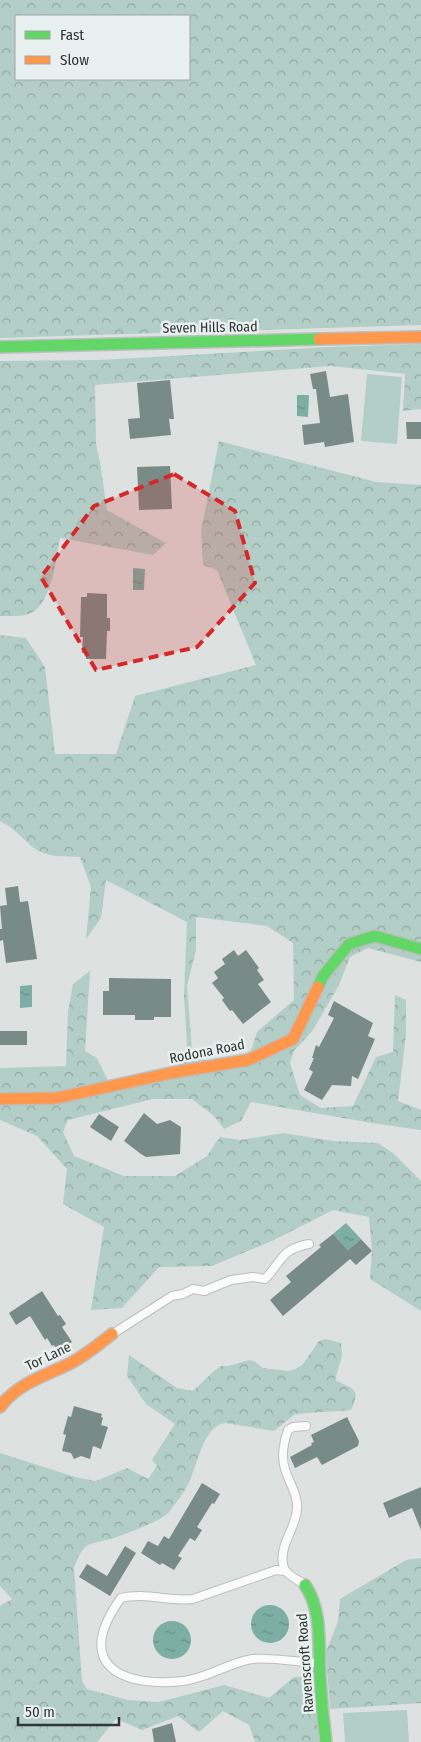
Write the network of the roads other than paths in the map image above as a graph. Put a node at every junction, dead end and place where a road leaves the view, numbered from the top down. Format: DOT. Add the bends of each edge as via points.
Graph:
graph roads {
  1 [pos="421,337"];
  2 [pos="0,347"];
  3 [pos="421,949"];
  4 [pos="0,1099"];
  5 [pos="309,1244"];
  6 [pos="112,1334"];
  7 [pos="0,1407"];
  8 [pos="306,1426"];
  9 [pos="285,1571"];
  10 [pos="305,1584"];
  11 [pos="318,1663"];
  12 [pos="326,1742"];
  1 -- 2 [label="street, Seven Hills Road"];
  3 -- 4 [label="street, Rodona Road" via="375,936 349,944 324,976 293,1039 248,1060 57,1098"];
  5 -- 6 [label="lane" via="294,1246 264,1279 231,1280 204,1291 193,1289 172,1296"];
  6 -- 7 [label="street, Tor Lane" via="74,1361 28,1382 8,1396"];
  8 -- 9 [label="lane" via="293,1427 285,1438 284,1468 297,1498 296,1521 282,1554"];
  9 -- 10 [label="lane"];
  9 -- 11 [label="lane" via="276,1570 194,1599 133,1595 121,1598 104,1626 100,1641 102,1653 108,1665 124,1677 159,1681 207,1676 254,1659"];
  10 -- 11 [label="street, Ravenscroft Road" via="312,1594 319,1620"];
  11 -- 12 [label="street, Ravenscroft Road"];
}
